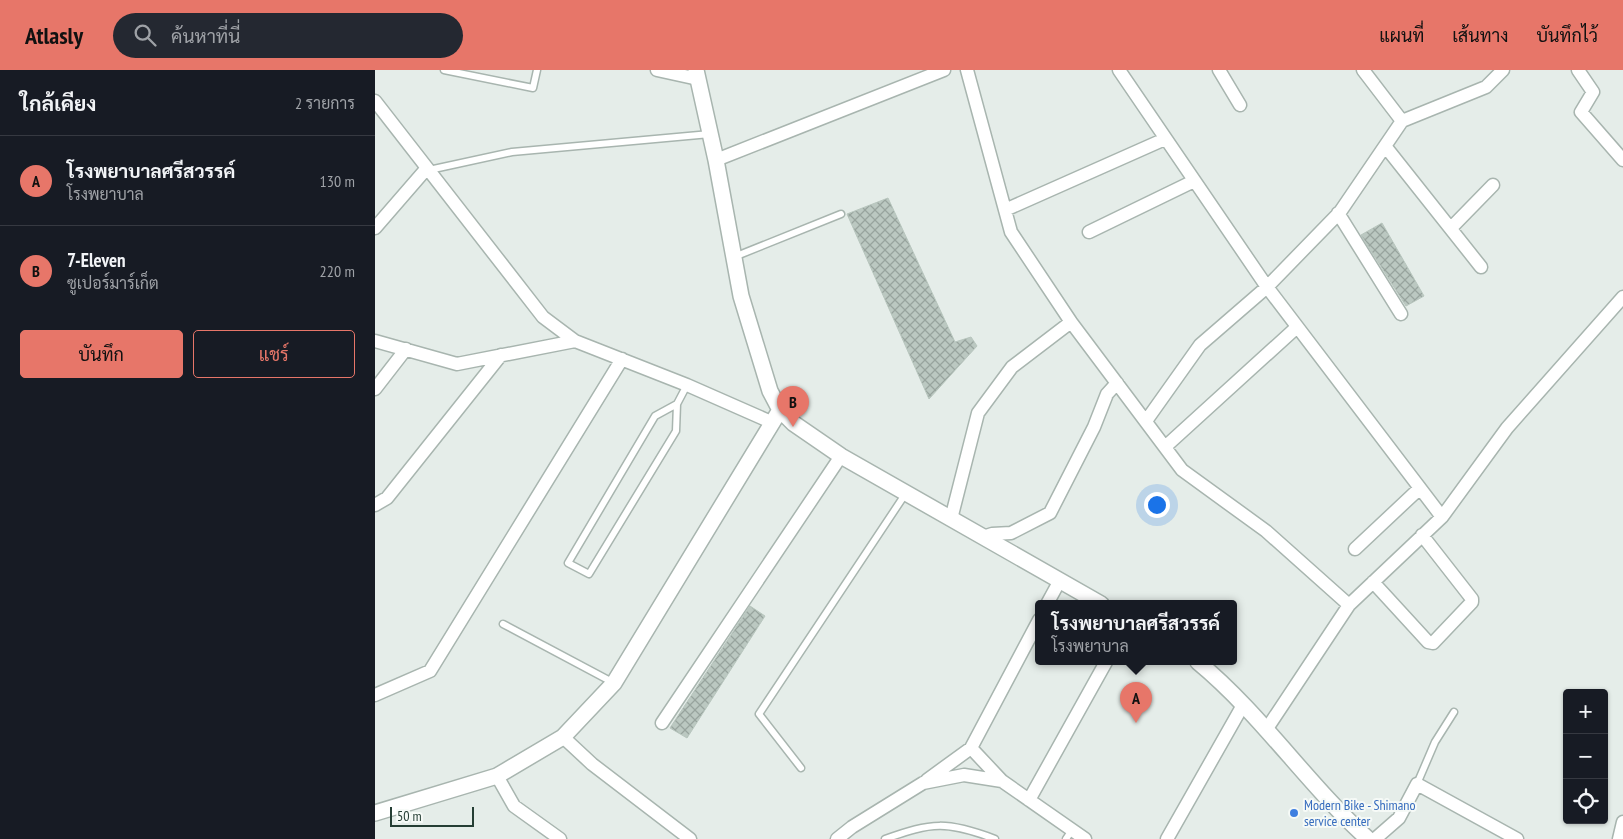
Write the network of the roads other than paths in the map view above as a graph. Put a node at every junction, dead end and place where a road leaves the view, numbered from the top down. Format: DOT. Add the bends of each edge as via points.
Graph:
graph roads {
  1 [pos="444,70"];
  2 [pos="537,70"];
  3 [pos="657,70"];
  4 [pos="944,70"];
  5 [pos="967,70"];
  6 [pos="1119,70"];
  7 [pos="1219,70"];
  8 [pos="1363,70"];
  9 [pos="1503,70"];
  10 [pos="1578,70"];
  11 [pos="697,74"];
  12 [pos="375,101"];
  13 [pos="1240,105"];
  14 [pos="1402,121"];
  15 [pos="710,134"];
  16 [pos="1165,139"];
  17 [pos="1385,146"];
  18 [pos="716,160"];
  19 [pos="1623,160"];
  20 [pos="428,169"];
  21 [pos="1194,181"];
  22 [pos="1493,185"];
  23 [pos="1005,210"];
  24 [pos="1338,213"];
  25 [pos="841,214"];
  26 [pos="375,228"];
  27 [pos="1451,228"];
  28 [pos="1089,232"];
  29 [pos="734,257"];
  30 [pos="1481,267"];
  31 [pos="1267,287"];
  32 [pos="1623,297"];
  33 [pos="1401,314"];
  34 [pos="1071,322"];
  35 [pos="1297,327"];
  36 [pos="375,341"];
  37 [pos="575,341"];
  38 [pos="406,349"];
  39 [pos="501,355"];
  40 [pos="622,359"];
  41 [pos="1117,383"];
  42 [pos="687,385"];
  43 [pos="375,389"];
  44 [pos="677,404"];
  45 [pos="776,416"];
  46 [pos="1146,422"];
  47 [pos="1165,447"];
  48 [pos="841,456"];
  49 [pos="1420,488"];
  50 [pos="906,493"];
  51 [pos="375,505"];
  52 [pos="1442,518"];
  53 [pos="951,519"];
  54 [pos="1423,535"];
  55 [pos="983,537"];
  56 [pos="1355,549"];
  57 [pos="1059,582"];
  58 [pos="1373,582"];
  59 [pos="1049,600"];
  60 [pos="1093,600"];
  61 [pos="1349,605"];
  62 [pos="503,624"];
  63 [pos="1035,628"];
  64 [pos="1104,665"];
  65 [pos="1202,665"];
  66 [pos="614,683"];
  67 [pos="375,695"];
  68 [pos="1243,705"];
  69 [pos="1454,712"];
  70 [pos="662,722"];
  71 [pos="1265,730"];
  72 [pos="563,737"];
  73 [pos="971,748"];
  74 [pos="801,768"];
  75 [pos="497,776"];
  76 [pos="1002,782"];
  77 [pos="923,783"];
  78 [pos="1417,784"];
  79 [pos="1029,800"];
  80 [pos="375,813"];
  81 [pos="1623,822"];
  82 [pos="1069,834"];
  83 [pos="1511,837"];
  84 [pos="560,839"];
  85 [pos="690,839"];
  86 [pos="837,839"];
  87 [pos="885,839"];
  88 [pos="995,839"];
  89 [pos="1085,839"];
  90 [pos="1167,839"];
  91 [pos="1369,839"];
  92 [pos="1375,839"];
  93 [pos="1619,839"];
  1 -- 2 [label="lane" via="533,88"];
  3 -- 11 [label="street"];
  4 -- 18 [label="street"];
  5 -- 23 [label="street"];
  6 -- 16 [label="street"];
  7 -- 13 [label="street"];
  8 -- 14 [label="street"];
  9 -- 14 [label="street" via="1486,87"];
  10 -- 19 [label="street" via="1593,92 1581,112"];
  11 -- 15 [label="street"];
  12 -- 20 [label="street"];
  14 -- 17 [label="street"];
  15 -- 18 [label="street"];
  15 -- 20 [label="lane" via="512,152"];
  16 -- 21 [label="street"];
  16 -- 23 [label="street"];
  17 -- 24 [label="street"];
  17 -- 27 [label="street"];
  18 -- 29 [label="street"];
  20 -- 26 [label="street"];
  20 -- 37 [label="street" via="543,317"];
  21 -- 28 [label="street"];
  21 -- 31 [label="street"];
  22 -- 27 [label="street"];
  23 -- 34 [label="street" via="1011,232"];
  24 -- 31 [label="street"];
  24 -- 33 [label="street"];
  25 -- 29 [label="lane"];
  27 -- 30 [label="street"];
  29 -- 45 [label="street" via="741,296"];
  31 -- 35 [label="street"];
  31 -- 46 [label="street" via="1200,345"];
  32 -- 52 [label="street" via="1507,428"];
  34 -- 41 [label="street"];
  34 -- 53 [label="street" via="1012,367 978,413"];
  35 -- 47 [label="street"];
  35 -- 49 [label="street"];
  36 -- 38 [label="street"];
  37 -- 39 [label="street"];
  37 -- 40 [label="street"];
  38 -- 39 [label="street" via="457,364"];
  38 -- 43 [label="street"];
  39 -- 51 [label="street" via="387,498"];
  40 -- 42 [label="street"];
  40 -- 67 [label="street" via="430,671"];
  41 -- 46 [label="street"];
  41 -- 55 [label="street" via="1107,394 1094,427 1049,513 1016,532"];
  42 -- 44 [label="lane"];
  42 -- 45 [label="street"];
  44 -- 44 [label="lane" via="676,431 589,574 568,563 655,416"];
  45 -- 48 [label="street" via="793,422"];
  45 -- 66 [label="street"];
  46 -- 47 [label="street"];
  47 -- 61 [label="street" via="1182,470 1266,531"];
  48 -- 50 [label="street"];
  48 -- 70 [label="street"];
  49 -- 52 [label="street"];
  49 -- 56 [label="street"];
  50 -- 53 [label="street"];
  50 -- 74 [label="lane" via="759,714"];
  52 -- 54 [label="street"];
  53 -- 55 [label="street"];
  54 -- 58 [label="street"];
  54 -- 58 [label="street" via="1472,598 1472,602 1433,643 1428,642"];
  55 -- 57 [label="street"];
  57 -- 59 [label="street"];
  57 -- 60 [label="street"];
  58 -- 61 [label="street"];
  61 -- 71 [label="street"];
  62 -- 66 [label="lane"];
  63 -- 73 [label="street"];
  64 -- 79 [label="street"];
  65 -- 68 [label="street" via="1222,681"];
  66 -- 72 [label="street"];
  68 -- 71 [label="street"];
  68 -- 90 [label="street"];
  69 -- 78 [label="lane" via="1435,742"];
  71 -- 91 [label="street" via="1339,812"];
  72 -- 75 [label="street"];
  72 -- 85 [label="street" via="592,764"];
  73 -- 76 [label="street"];
  73 -- 77 [label="street"];
  75 -- 80 [label="street"];
  75 -- 84 [label="street" via="514,806"];
  76 -- 77 [label="street" via="964,775"];
  76 -- 79 [label="street"];
  77 -- 86 [label="street"];
  78 -- 83 [label="street"];
  78 -- 92 [label="street" via="1399,818"];
  79 -- 82 [label="street"];
  81 -- 93 [label="street"];
  82 -- 89 [label="street"];
  87 -- 88 [label="lane" via="921,826 960,826"];
}
